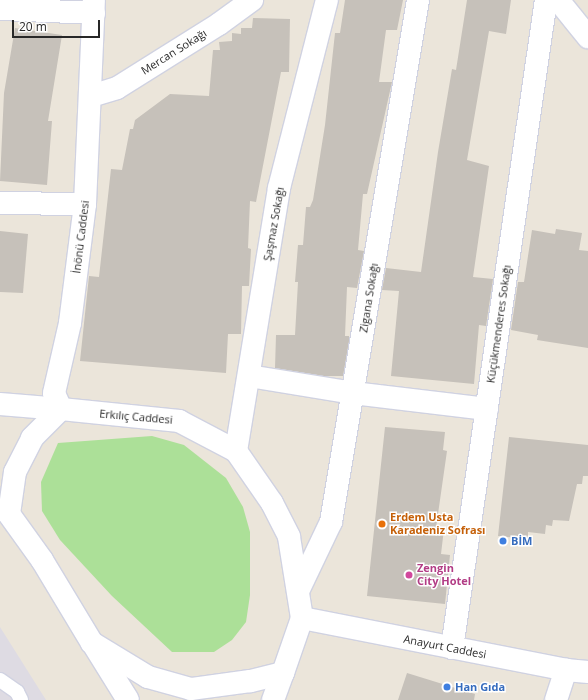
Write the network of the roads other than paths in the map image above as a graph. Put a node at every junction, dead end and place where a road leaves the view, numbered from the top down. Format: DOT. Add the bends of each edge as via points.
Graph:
graph roads {
  1 [pos="252,0"];
  2 [pos="327,0"];
  3 [pos="418,0"];
  4 [pos="546,0"];
  5 [pos="558,0"];
  6 [pos="94,7"];
  7 [pos="0,9"];
  8 [pos="588,37"];
  9 [pos="91,96"];
  10 [pos="0,203"];
  11 [pos="85,204"];
  12 [pos="248,376"];
  13 [pos="353,393"];
  14 [pos="0,404"];
  15 [pos="60,409"];
  16 [pos="487,409"];
  17 [pos="236,451"];
  18 [pos="5,512"];
  19 [pos="299,589"];
  20 [pos="302,618"];
  21 [pos="92,643"];
  22 [pos="452,648"];
  23 [pos="566,670"];
  24 [pos="588,672"];
  25 [pos="283,673"];
  26 [pos="0,680"];
  27 [pos="21,700"];
  28 [pos="128,700"];
  29 [pos="273,700"];
  30 [pos="556,700"];
  1 -- 9 [label="street, Mercan Sokağı" via="219,24 117,88"];
  2 -- 12 [label="street, Şaşmaz Sokağı" via="279,188"];
  3 -- 13 [label="street, Zigana Sokağı"];
  4 -- 16 [label="street, Küçükmenderes Sokağı"];
  5 -- 8 [label="street"];
  6 -- 7 [label="street"];
  6 -- 9 [label="street, İnönü Caddesi"];
  9 -- 11 [label="street, İnönü Caddesi"];
  10 -- 11 [label="street"];
  11 -- 15 [label="street, İnönü Caddesi" via="70,323 54,393"];
  12 -- 13 [label="street"];
  12 -- 17 [label="street, Şaşmaz Sokağı"];
  13 -- 16 [label="street"];
  13 -- 19 [label="street, Zigana Sokağı" via="331,522"];
  14 -- 15 [label="street"];
  15 -- 17 [label="street, Erkılıç Caddesi" via="179,421"];
  15 -- 18 [label="street" via="32,438 15,472"];
  16 -- 22 [label="street, Küçükmenderes Sokağı"];
  17 -- 19 [label="street, Erkılıç Caddesi" via="272,503 289,537"];
  18 -- 21 [label="street" via="42,560"];
  19 -- 20 [label="street, Erkılıç Caddesi"];
  20 -- 22 [label="street, Anayurt Caddesi"];
  20 -- 25 [label="street, Erkılıç Caddesi"];
  21 -- 25 [label="street" via="148,677 191,689 250,681"];
  21 -- 28 [label="street"];
  22 -- 23 [label="street, Anayurt Caddesi"];
  23 -- 24 [label="street, Anayurt Caddesi"];
  23 -- 30 [label="street"];
  25 -- 29 [label="street, Erkılıç Caddesi"];
  26 -- 27 [label="lane" via="17,692"];
}
